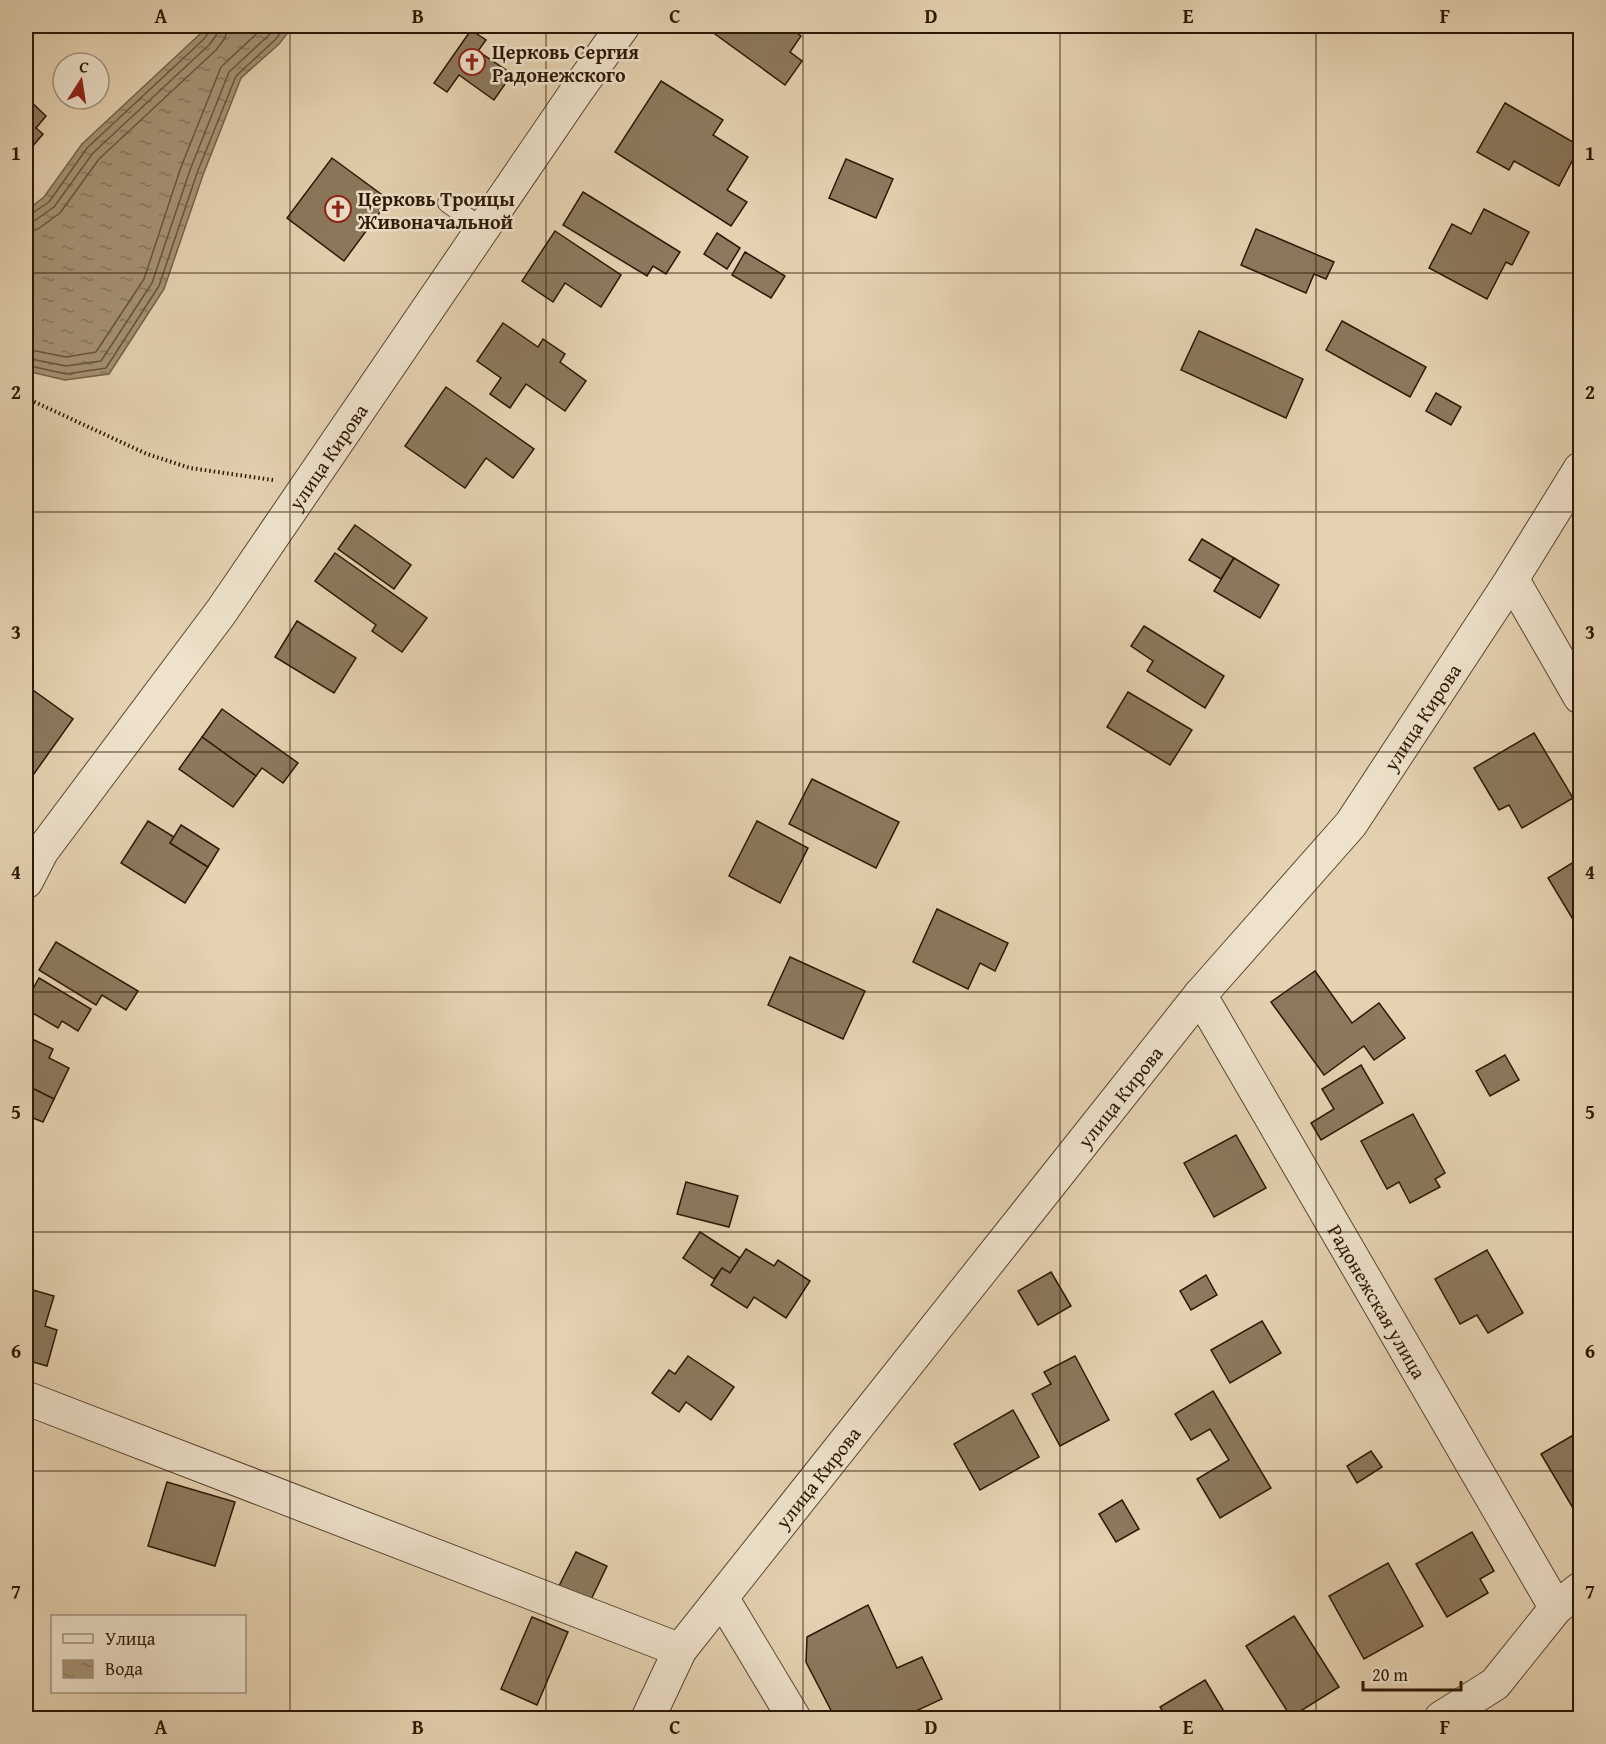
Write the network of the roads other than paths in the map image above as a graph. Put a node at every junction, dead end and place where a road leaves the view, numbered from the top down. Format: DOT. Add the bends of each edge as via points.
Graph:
graph roads {
  1 [pos="623,26"];
  2 [pos="447,203"];
  3 [pos="483,228"];
  4 [pos="1581,469"];
  5 [pos="1512,579"];
  6 [pos="1581,697"];
  7 [pos="26,882"];
  8 [pos="1200,995"];
  9 [pos="26,1398"];
  10 [pos="722,1598"];
  11 [pos="1568,1599"];
  12 [pos="680,1650"];
  13 [pos="648,1719"];
  14 [pos="794,1719"];
  15 [pos="1441,1719"];
  1 -- 3 [label="street, улица Кирова"];
  2 -- 3 [label="lane"];
  3 -- 7 [label="street, улица Кирова" via="221,612 42,851"];
  4 -- 5 [label="street, улица Кирова"];
  5 -- 6 [label="street"];
  5 -- 8 [label="street, улица Кирова" via="1351,824"];
  8 -- 10 [label="street, улица Кирова"];
  8 -- 11 [label="street, Радонежская улица"];
  9 -- 12 [label="street"];
  10 -- 12 [label="street, улица Кирова"];
  10 -- 14 [label="street"];
  11 -- 15 [label="street, Радонежская улица" via="1495,1684"];
  12 -- 13 [label="street, улица Кирова"];
}
